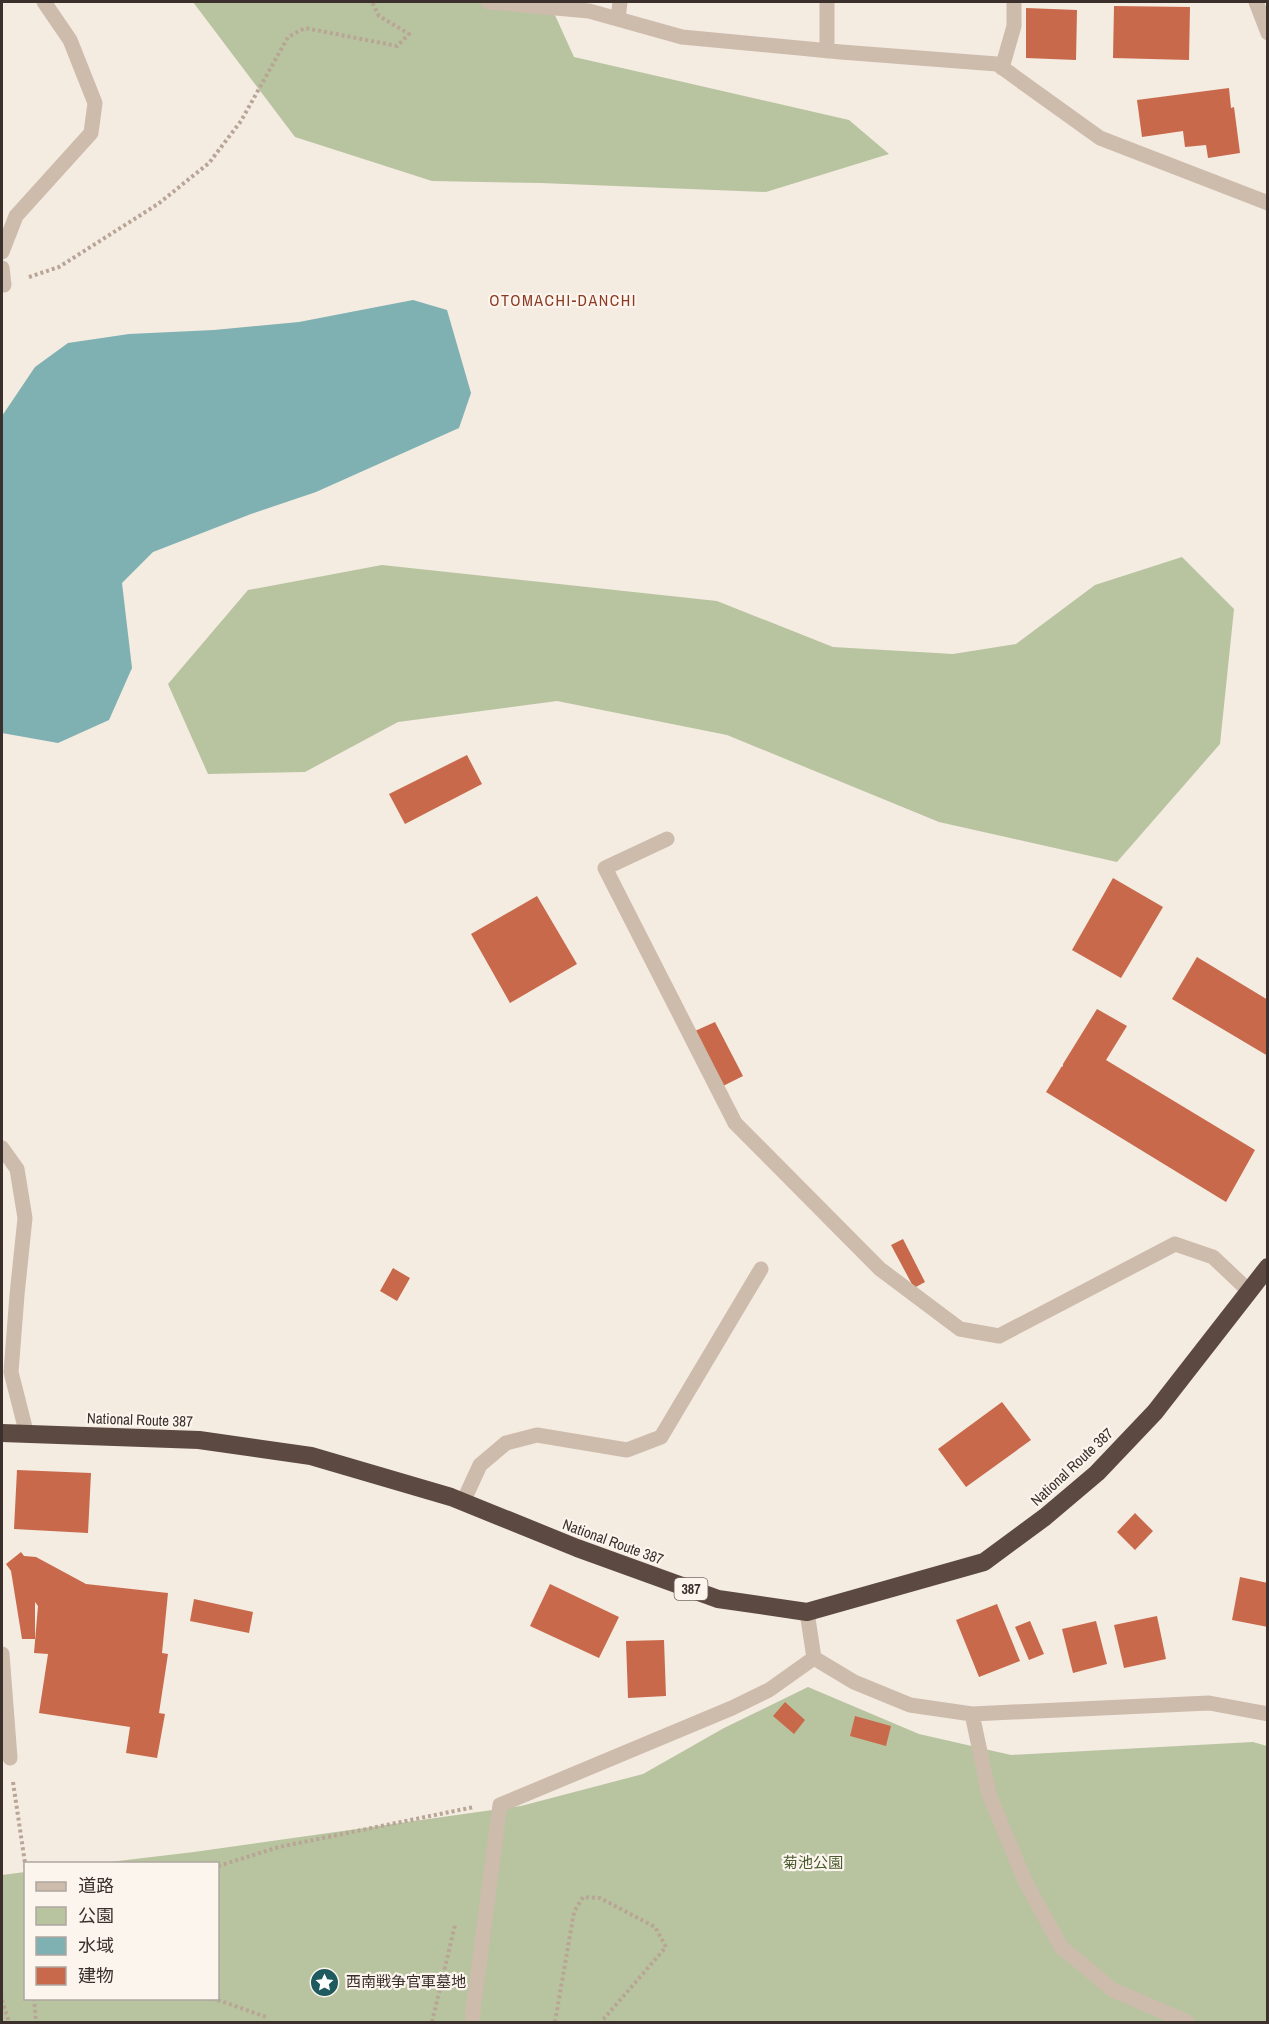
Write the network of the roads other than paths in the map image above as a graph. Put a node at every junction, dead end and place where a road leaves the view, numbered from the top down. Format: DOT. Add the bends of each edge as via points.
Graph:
graph roads {
  1 [pos="44,2"];
  2 [pos="488,2"];
  3 [pos="620,2"];
  4 [pos="827,2"];
  5 [pos="1014,2"];
  6 [pos="1256,2"];
  7 [pos="618,18"];
  8 [pos="1268,33"];
  9 [pos="827,51"];
  10 [pos="1002,68"];
  11 [pos="1268,203"];
  12 [pos="2,252"];
  13 [pos="2,268"];
  14 [pos="4,285"];
  15 [pos="668,839"];
  16 [pos="2,1148"];
  17 [pos="1268,1267"];
  18 [pos="760,1269"];
  19 [pos="1249,1290"];
  20 [pos="2,1433"];
  21 [pos="27,1435"];
  22 [pos="463,1502"];
  23 [pos="807,1611"];
  24 [pos="2,1654"];
  25 [pos="814,1658"];
  26 [pos="972,1714"];
  27 [pos="1268,1714"];
  28 [pos="10,1758"];
  29 [pos="473,2022"];
  30 [pos="1187,2022"];
  1 -- 12 [label="street" via="70,40 95,103 91,132 16,216"];
  2 -- 7 [label="street" via="590,11"];
  3 -- 7 [label="street"];
  4 -- 9 [label="street"];
  5 -- 10 [label="street" via="1014,26"];
  6 -- 8 [label="street"];
  7 -- 9 [label="street" via="682,37"];
  9 -- 10 [label="street" via="997,64"];
  10 -- 11 [label="street" via="1100,138"];
  13 -- 14 [label="street"];
  15 -- 19 [label="street" via="605,868 735,1123 880,1269 960,1329 999,1336 1175,1244 1213,1257"];
  16 -- 21 [label="street" via="17,1169 26,1218 11,1372"];
  17 -- 19 [label="highway, National Route 387 / 387"];
  18 -- 22 [label="street" via="662,1437 627,1450 537,1435 506,1443 480,1465"];
  19 -- 23 [label="highway, National Route 387 / 387" via="1155,1412 1097,1473 984,1562"];
  20 -- 21 [label="highway, National Route 387 / 387"];
  21 -- 22 [label="highway, National Route 387 / 387" via="199,1440 311,1456"];
  22 -- 23 [label="highway, National Route 387 / 387" via="718,1599"];
  23 -- 25 [label="street"];
  24 -- 28 [label="street"];
  25 -- 26 [label="street" via="854,1682 910,1705"];
  25 -- 29 [label="street" via="769,1690 732,1708 500,1804"];
  26 -- 27 [label="street" via="1209,1703"];
  26 -- 30 [label="street" via="989,1794 1024,1879 1061,1947 1113,1990"];
}
